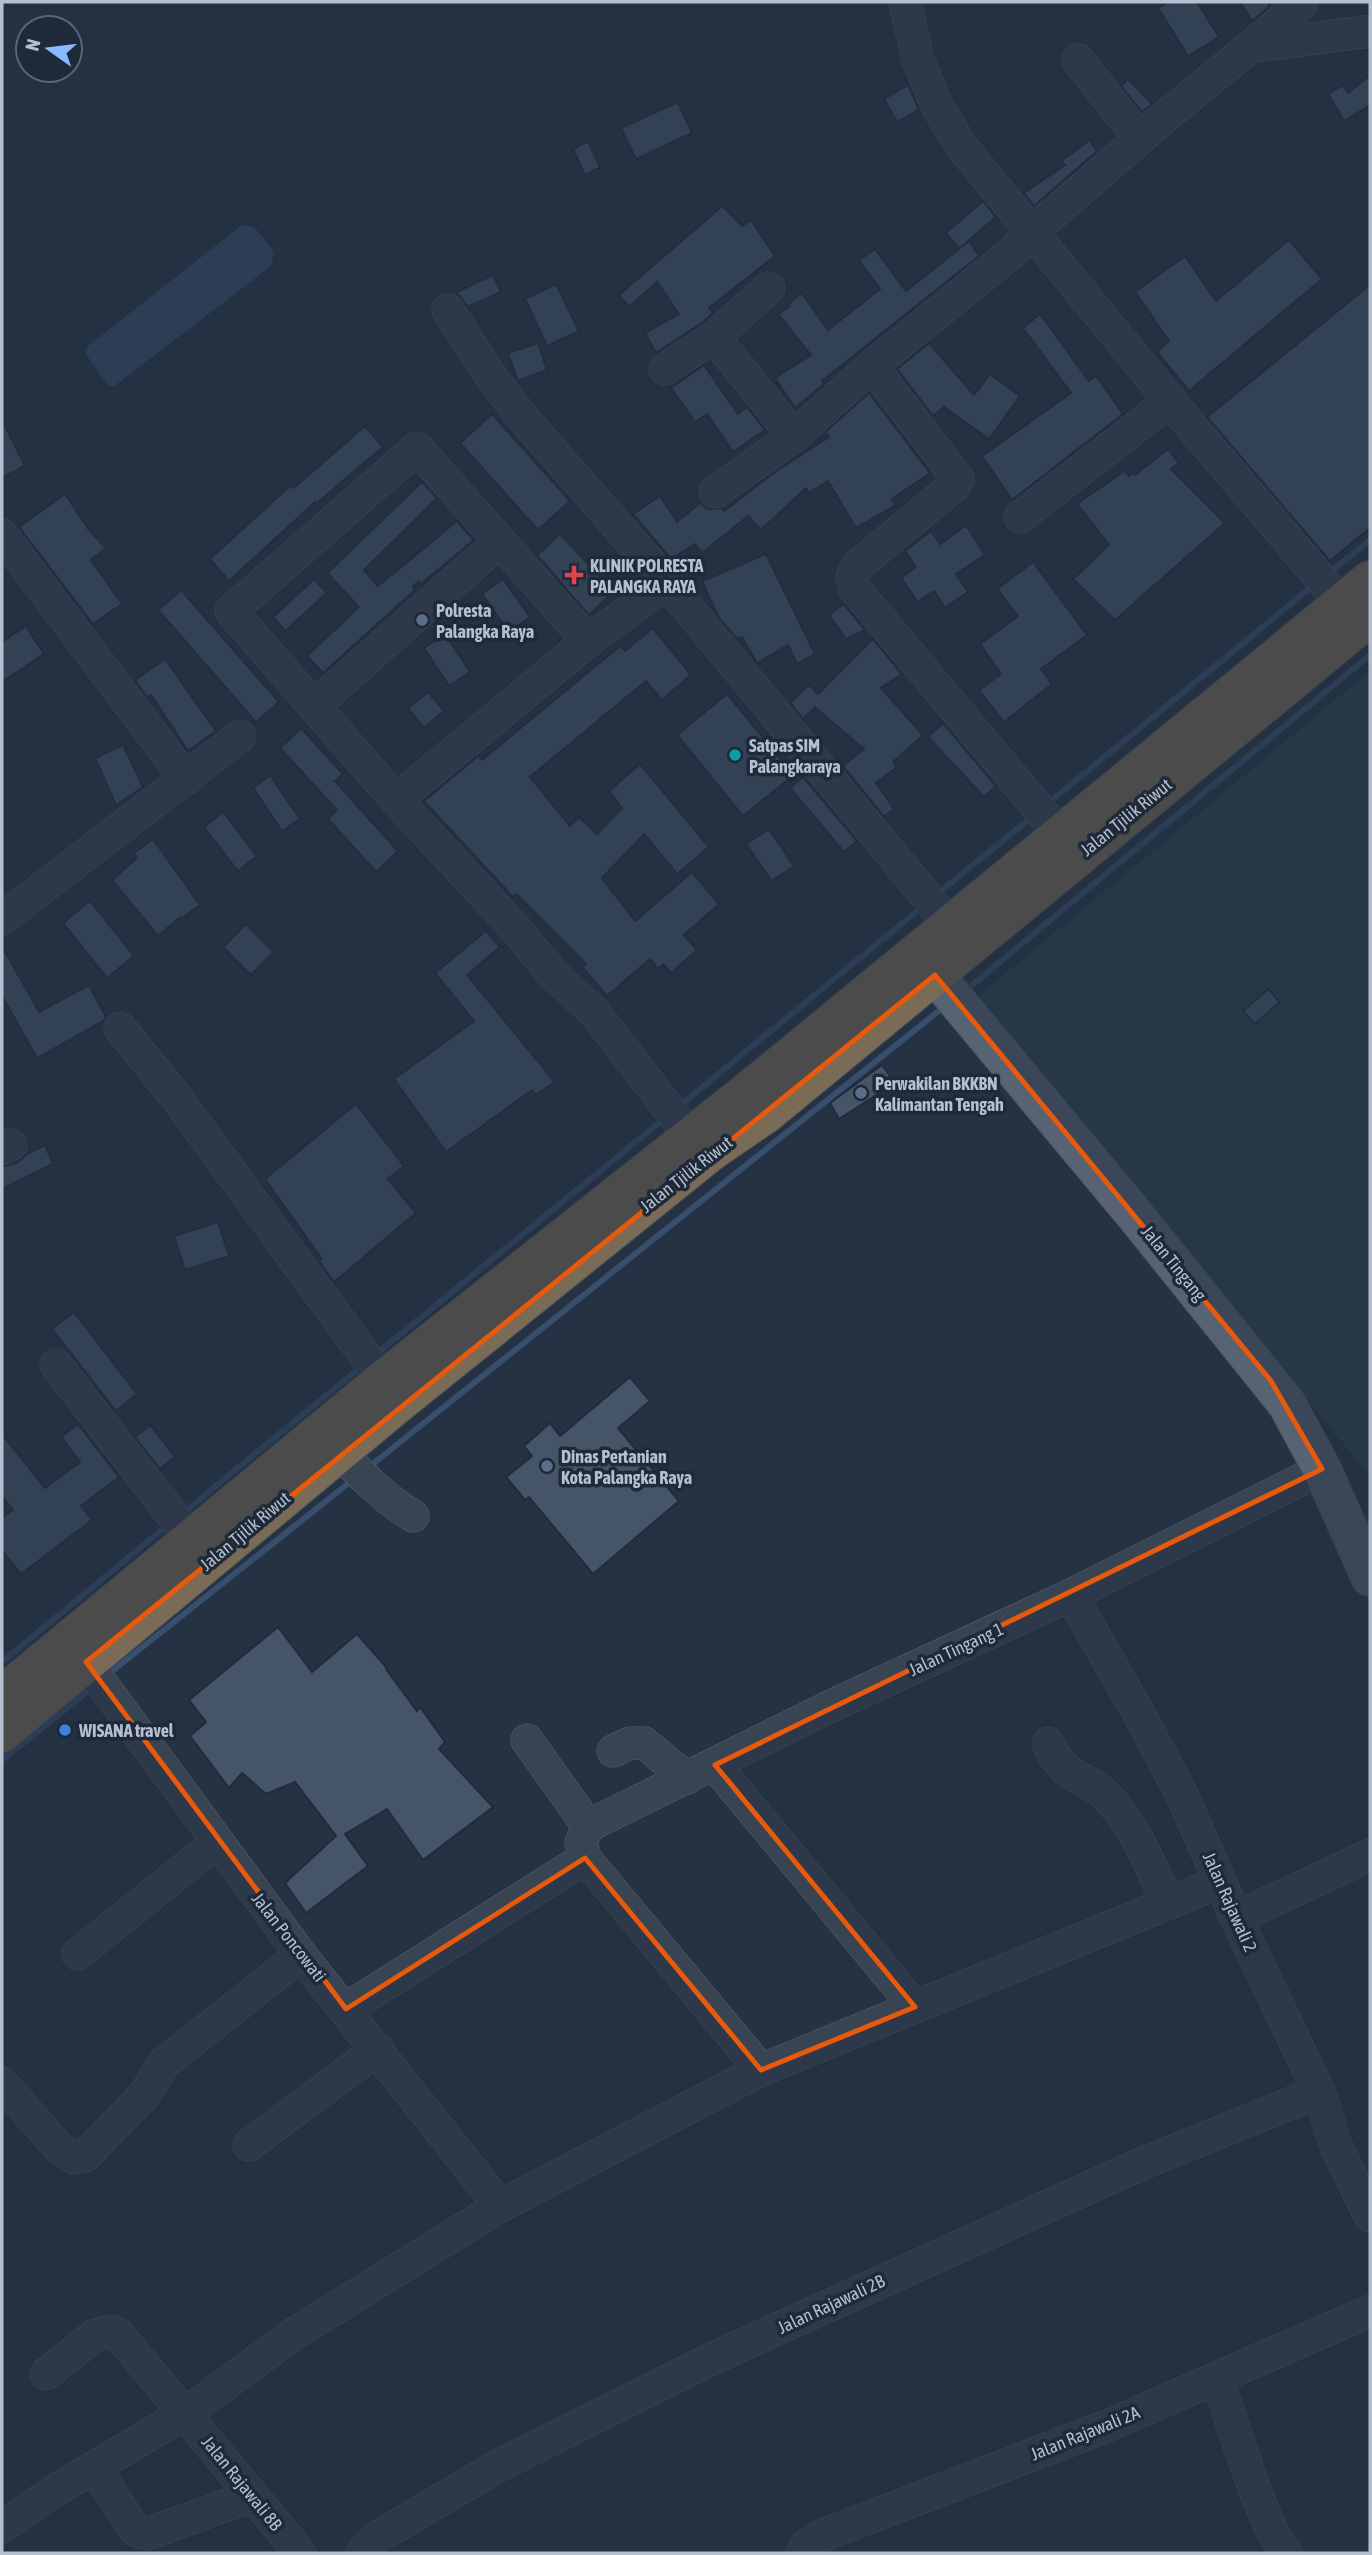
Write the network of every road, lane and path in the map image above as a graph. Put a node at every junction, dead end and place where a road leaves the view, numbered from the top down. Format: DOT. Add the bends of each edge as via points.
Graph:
graph roads {
  1 [pos="905,2"];
  2 [pos="1301,4"];
  3 [pos="1370,31"];
  4 [pos="1250,47"];
  5 [pos="1078,60"];
  6 [pos="1139,139"];
  7 [pos="1031,233"];
  8 [pos="769,288"];
  9 [pos="447,310"];
  10 [pos="714,337"];
  11 [pos="872,366"];
  12 [pos="665,369"];
  13 [pos="1171,400"];
  14 [pos="794,436"];
  15 [pos="715,492"];
  16 [pos="1020,517"];
  17 [pos="2,535"];
  18 [pos="500,541"];
  19 [pos="667,583"];
  20 [pos="1361,606"];
  21 [pos="588,641"];
  22 [pos="314,706"];
  23 [pos="240,736"];
  24 [pos="186,779"];
  25 [pos="396,800"];
  26 [pos="1060,834"];
  27 [pos="2,919"];
  28 [pos="951,926"];
  29 [pos="935,975"];
  30 [pos="120,1028"];
  31 [pos="700,1140"];
  32 [pos="57,1365"];
  33 [pos="383,1380"];
  34 [pos="340,1452"];
  35 [pos="1322,1469"];
  36 [pos="413,1516"];
  37 [pos="191,1539"];
  38 [pos="1370,1577"];
  39 [pos="1071,1595"];
  40 [pos="86,1662"];
  41 [pos="2,1695"];
  42 [pos="2,1733"];
  43 [pos="527,1740"];
  44 [pos="1048,1743"];
  45 [pos="613,1751"];
  46 [pos="716,1765"];
  47 [pos="687,1778"];
  48 [pos="588,1826"];
  49 [pos="218,1842"];
  50 [pos="1370,1855"];
  51 [pos="584,1858"];
  52 [pos="1220,1882"];
  53 [pos="1168,1903"];
  54 [pos="1236,1918"];
  55 [pos="78,1954"];
  56 [pos="301,1955"];
  57 [pos="915,2007"];
  58 [pos="346,2009"];
  59 [pos="378,2049"];
  60 [pos="761,2070"];
  61 [pos="2,2083"];
  62 [pos="1320,2092"];
  63 [pos="249,2145"];
  64 [pos="500,2206"];
  65 [pos="1370,2216"];
  66 [pos="1370,2311"];
  67 [pos="46,2374"];
  68 [pos="1217,2378"];
  69 [pos="186,2413"];
  70 [pos="95,2469"];
  71 [pos="252,2496"];
  72 [pos="2,2527"];
  73 [pos="300,2553"];
  74 [pos="362,2553"];
  75 [pos="802,2553"];
  76 [pos="1287,2553"];
  1 -- 7 [label="street" via="918,60 937,106 962,147"];
  2 -- 4 [label="street"];
  3 -- 4 [label="street"];
  4 -- 6 [label="street"];
  5 -- 6 [label="street"];
  6 -- 7 [label="street"];
  7 -- 11 [label="street"];
  7 -- 13 [label="street"];
  8 -- 10 [label="street"];
  9 -- 19 [label="street" via="522,417"];
  10 -- 12 [label="street"];
  10 -- 14 [label="street"];
  11 -- 14 [label="street"];
  11 -- 26 [label="street" via="958,479 856,566 854,588"];
  13 -- 16 [label="street"];
  13 -- 20 [label="street"];
  14 -- 15 [label="street"];
  17 -- 24 [label="street"];
  18 -- 21 [label="street"];
  18 -- 22 [label="street"];
  18 -- 22 [label="street" via="417,448 231,611"];
  19 -- 21 [label="street"];
  19 -- 28 [label="street"];
  20 -- 26 [label="highway, Jalan Tjilik Riwut"];
  20 -- 29 [label="highway, Jalan Tjilik Riwut"];
  21 -- 25 [label="street"];
  22 -- 25 [label="street"];
  23 -- 24 [label="street"];
  24 -- 27 [label="street"];
  25 -- 31 [label="street" via="553,974 594,1012"];
  26 -- 28 [label="highway, Jalan Tjilik Riwut"];
  28 -- 31 [label="highway, Jalan Tjilik Riwut"];
  29 -- 31 [label="highway, Jalan Tjilik Riwut" via="766,1114"];
  29 -- 35 [label="main road, Jalan Tingang" via="1271,1381"];
  30 -- 33 [label="street" via="176,1097"];
  31 -- 33 [label="highway, Jalan Tjilik Riwut"];
  31 -- 34 [label="highway, Jalan Tjilik Riwut"];
  32 -- 37 [label="street"];
  33 -- 37 [label="highway, Jalan Tjilik Riwut"];
  34 -- 36 [label="street" via="389,1502"];
  34 -- 40 [label="highway, Jalan Tjilik Riwut"];
  35 -- 38 [label="main road, Jalan Tingang"];
  35 -- 39 [label="street, Jalan Tingang 1"];
  37 -- 41 [label="highway, Jalan Tjilik Riwut"];
  39 -- 46 [label="street, Jalan Tingang 1" via="831,1706"];
  39 -- 52 [label="street, Jalan Rajawali 2" via="1164,1759"];
  40 -- 42 [label="highway, Jalan Tjilik Riwut"];
  40 -- 49 [label="street, Jalan Poncowati"];
  43 -- 48 [label="street"];
  44 -- 53 [label="street" via="1063,1767 1109,1798 1136,1837"];
  45 -- 47 [label="street" via="644,1743"];
  46 -- 47 [label="street, Jalan Tingang 1"];
  46 -- 57 [label="street"];
  47 -- 48 [label="street, Jalan Tingang 1"];
  48 -- 51 [label="street" via="581,1843"];
  49 -- 55 [label="street"];
  49 -- 56 [label="street, Jalan Poncowati"];
  50 -- 54 [label="street"];
  51 -- 58 [label="street"];
  51 -- 60 [label="street"];
  52 -- 53 [label="street"];
  52 -- 54 [label="street, Jalan Rajawali 2"];
  53 -- 57 [label="street"];
  54 -- 62 [label="street, Jalan Rajawali 2"];
  56 -- 58 [label="street, Jalan Poncowati"];
  56 -- 61 [label="street" via="164,2063 145,2094 85,2156 74,2158 58,2147"];
  57 -- 60 [label="street"];
  58 -- 59 [label="street, Jalan Poncowati"];
  59 -- 63 [label="street"];
  59 -- 64 [label="street, Jalan Poncowati"];
  60 -- 64 [label="street"];
  62 -- 65 [label="street, Jalan Rajawali 2" via="1336,2148"];
  62 -- 74 [label="street, Jalan Rajawali 2B" via="1141,2164 709,2360 498,2466 376,2538"];
  64 -- 69 [label="street" via="292,2335"];
  66 -- 68 [label="street, Jalan Rajawali 2A"];
  67 -- 69 [label="street, Jalan Rajawali 8B" via="95,2335 111,2331 126,2342"];
  68 -- 75 [label="street, Jalan Rajawali 2A" via="821,2536"];
  68 -- 76 [label="street" via="1264,2510"];
  69 -- 70 [label="street"];
  69 -- 71 [label="street, Jalan Rajawali 8B"];
  70 -- 71 [label="street" via="141,2533"];
  70 -- 72 [label="street"];
  71 -- 73 [label="street, Jalan Rajawali 8B"];
}
